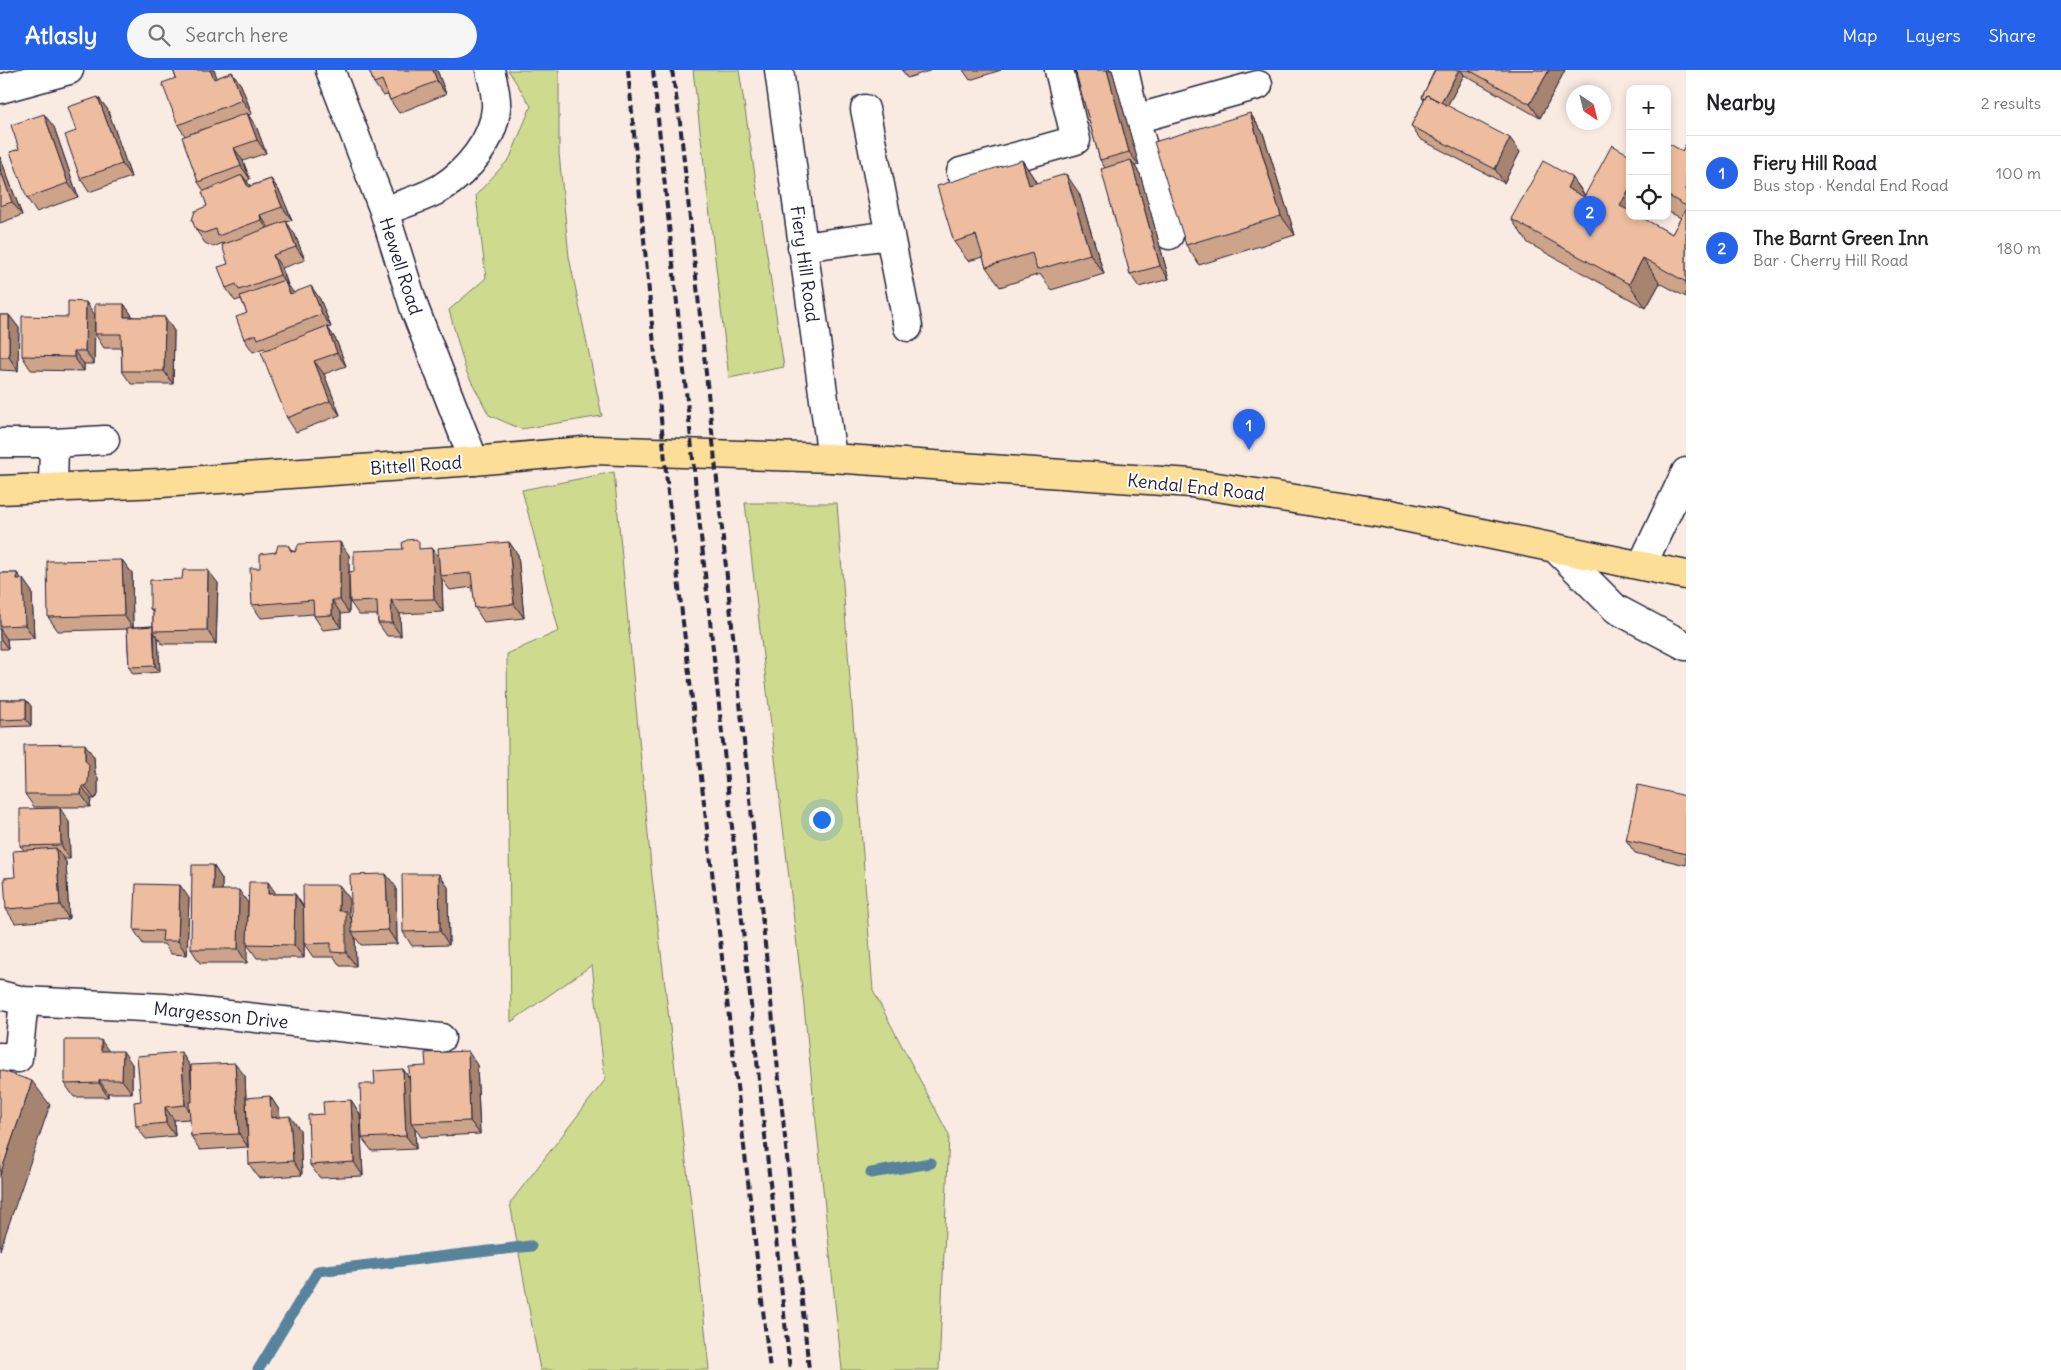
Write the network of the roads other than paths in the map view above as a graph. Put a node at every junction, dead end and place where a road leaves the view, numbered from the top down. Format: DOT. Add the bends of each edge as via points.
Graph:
graph roads {
  1 [pos="69,70"];
  2 [pos="330,70"];
  3 [pos="490,70"];
  4 [pos="779,70"];
  5 [pos="1059,70"];
  6 [pos="1124,70"];
  7 [pos="1258,85"];
  8 [pos="0,89"];
  9 [pos="864,109"];
  10 [pos="1135,119"];
  11 [pos="962,172"];
  12 [pos="384,211"];
  13 [pos="890,235"];
  14 [pos="1169,235"];
  15 [pos="802,247"];
  16 [pos="908,327"];
  17 [pos="105,440"];
  18 [pos="0,443"];
  19 [pos="54,443"];
  20 [pos="832,458"];
  21 [pos="474,461"];
  22 [pos="1686,472"];
  23 [pos="53,488"];
  24 [pos="0,490"];
  25 [pos="1556,549"];
  26 [pos="1642,564"];
  27 [pos="1686,575"];
  28 [pos="1686,646"];
  29 [pos="12,998"];
  30 [pos="441,1038"];
  31 [pos="0,1056"];
  1 -- 8 [label="street"];
  2 -- 12 [label="street, Hewell Road"];
  3 -- 12 [label="street" via="496,109 480,151 462,173 440,189"];
  4 -- 15 [label="street, Fiery Hill Road"];
  5 -- 11 [label="street" via="1076,140"];
  6 -- 10 [label="street"];
  7 -- 10 [label="street"];
  9 -- 13 [label="street"];
  10 -- 14 [label="street"];
  12 -- 21 [label="street, Hewell Road" via="415,310"];
  13 -- 15 [label="street"];
  13 -- 16 [label="street"];
  15 -- 20 [label="street, Fiery Hill Road"];
  17 -- 19 [label="street"];
  18 -- 19 [label="street"];
  19 -- 23 [label="street"];
  20 -- 21 [label="main road, Bittell Road" via="594,450"];
  20 -- 25 [label="main road, Kendal End Road" via="1191,483 1385,513"];
  21 -- 23 [label="main road, Bittell Road"];
  22 -- 26 [label="street"];
  23 -- 24 [label="main road, Bittell Road"];
  25 -- 26 [label="main road, Kendal End Road"];
  25 -- 28 [label="street" via="1616,609"];
  26 -- 27 [label="main road, Kendal End Road"];
  29 -- 30 [label="street, Margesson Drive" via="164,1008"];
  29 -- 31 [label="street" via="18,1058"];
}
